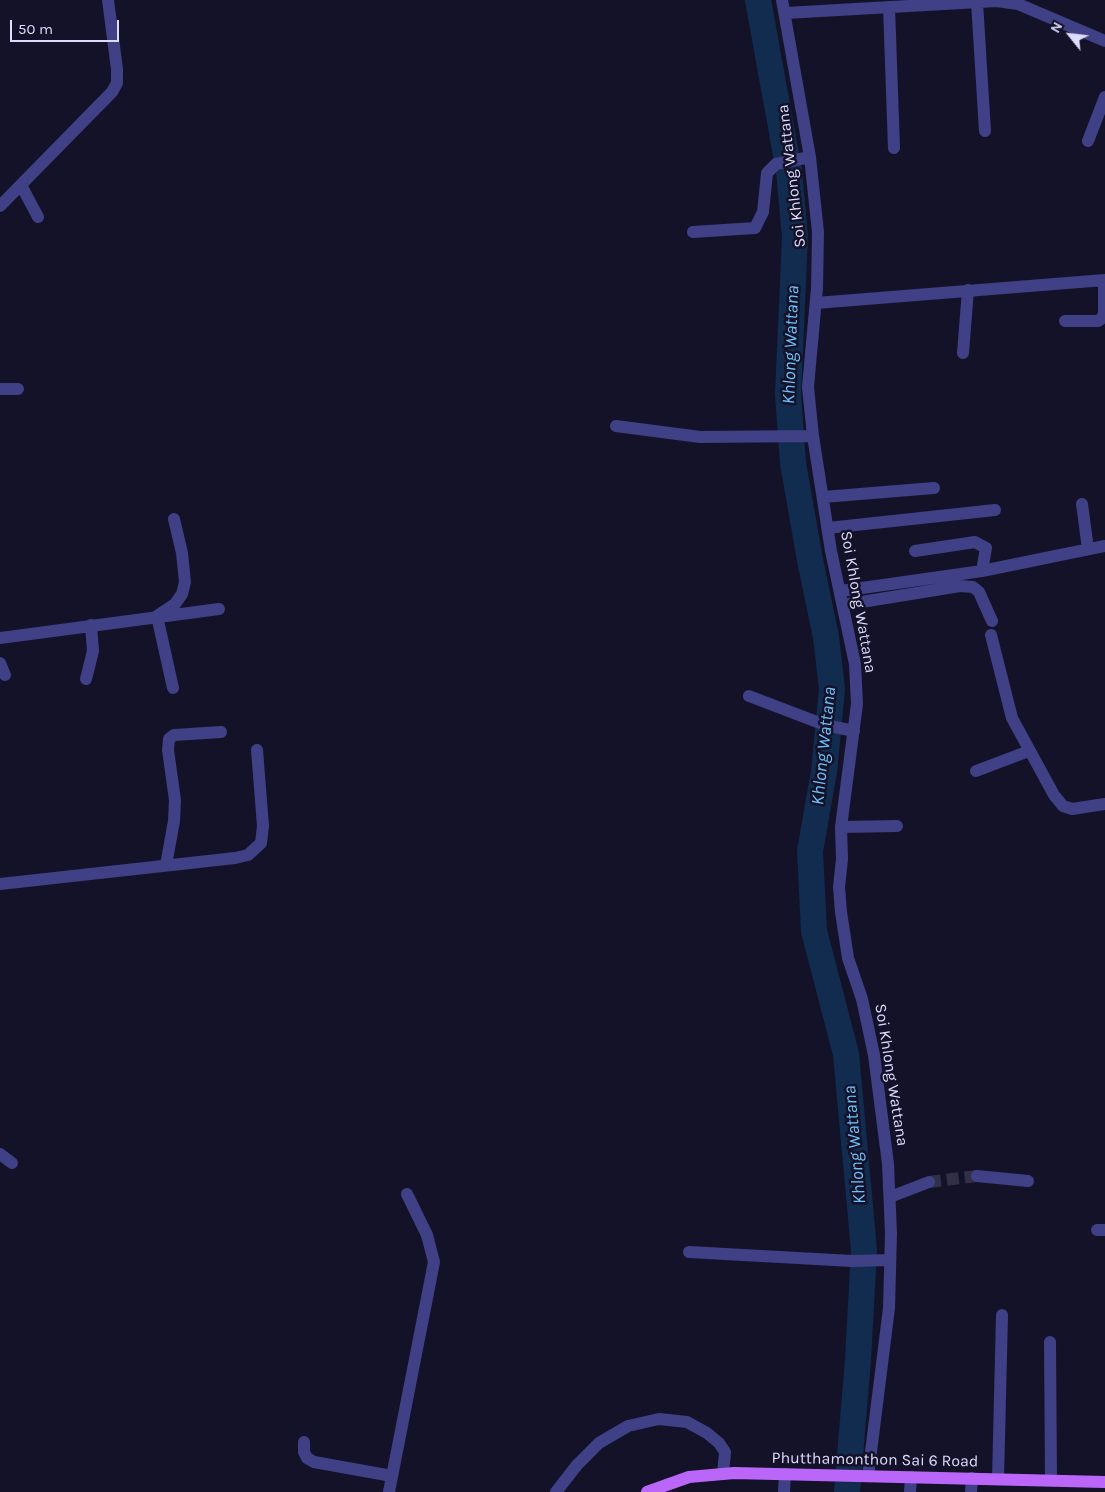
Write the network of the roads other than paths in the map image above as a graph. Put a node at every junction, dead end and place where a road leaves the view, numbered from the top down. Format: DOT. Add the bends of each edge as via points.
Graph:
graph roads {
  1 [pos="108,0"];
  2 [pos="782,0"];
  3 [pos="977,2"];
  4 [pos="1027,4"];
  5 [pos="889,7"];
  6 [pos="785,13"];
  7 [pos="1105,40"];
  8 [pos="1105,98"];
  9 [pos="985,131"];
  10 [pos="1088,141"];
  11 [pos="894,148"];
  12 [pos="810,157"];
  13 [pos="21,185"];
  14 [pos="0,206"];
  15 [pos="38,217"];
  16 [pos="693,232"];
  17 [pos="1104,280"];
  18 [pos="968,290"];
  19 [pos="816,303"];
  20 [pos="1065,321"];
  21 [pos="963,353"];
  22 [pos="0,389"];
  23 [pos="18,389"];
  24 [pos="616,426"];
  25 [pos="813,436"];
  26 [pos="934,488"];
  27 [pos="823,496"];
  28 [pos="1082,504"];
  29 [pos="995,510"];
  30 [pos="174,519"];
  31 [pos="828,528"];
  32 [pos="1105,546"];
  33 [pos="1088,549"];
  34 [pos="916,551"];
  35 [pos="982,571"];
  36 [pos="841,591"];
  37 [pos="843,605"];
  38 [pos="219,609"];
  39 [pos="157,616"];
  40 [pos="992,621"];
  41 [pos="91,625"];
  42 [pos="991,635"];
  43 [pos="0,638"];
  44 [pos="0,663"];
  45 [pos="5,675"];
  46 [pos="86,679"];
  47 [pos="173,688"];
  48 [pos="750,696"];
  49 [pos="850,730"];
  50 [pos="221,732"];
  51 [pos="257,750"];
  52 [pos="1029,751"];
  53 [pos="976,771"];
  54 [pos="1105,804"];
  55 [pos="897,826"];
  56 [pos="841,827"];
  57 [pos="166,865"];
  58 [pos="0,884"];
  59 [pos="0,1154"];
  60 [pos="12,1163"];
  61 [pos="978,1176"];
  62 [pos="1028,1181"];
  63 [pos="929,1182"];
  64 [pos="408,1194"];
  65 [pos="890,1197"];
  66 [pos="689,1252"];
  67 [pos="890,1260"];
  68 [pos="1002,1315"];
  69 [pos="1050,1342"];
  70 [pos="304,1442"];
  71 [pos="723,1474"];
  72 [pos="785,1474"];
  73 [pos="392,1476"];
  74 [pos="862,1476"];
  75 [pos="911,1477"];
  76 [pos="972,1478"];
  77 [pos="998,1479"];
  78 [pos="1052,1480"];
  79 [pos="1105,1482"];
  80 [pos="389,1492"];
  81 [pos="556,1492"];
  82 [pos="647,1492"];
  83 [pos="784,1492"];
  84 [pos="910,1492"];
  85 [pos="970,1492"];
  1 -- 13 [label="street" via="117,83 93,114"];
  2 -- 6 [label="street, Soi Khlong Wattana"];
  3 -- 4 [label="street"];
  3 -- 5 [label="street"];
  3 -- 9 [label="street"];
  4 -- 7 [label="street"];
  5 -- 6 [label="street"];
  5 -- 11 [label="street"];
  6 -- 12 [label="street, Soi Khlong Wattana"];
  8 -- 10 [label="street"];
  12 -- 16 [label="street" via="776,164 767,173 763,212 755,228"];
  12 -- 19 [label="street, Soi Khlong Wattana" via="818,232"];
  13 -- 14 [label="street"];
  13 -- 15 [label="street"];
  17 -- 18 [label="street"];
  17 -- 20 [label="street" via="1102,319"];
  18 -- 19 [label="street"];
  18 -- 21 [label="street"];
  19 -- 25 [label="street, Soi Khlong Wattana" via="808,386"];
  22 -- 23 [label="street"];
  24 -- 25 [label="street" via="700,437"];
  25 -- 27 [label="street, Soi Khlong Wattana"];
  26 -- 27 [label="street"];
  27 -- 31 [label="street, Soi Khlong Wattana"];
  28 -- 33 [label="street"];
  29 -- 31 [label="street"];
  30 -- 39 [label="street" via="185,582 182,594 174,604"];
  31 -- 36 [label="street, Soi Khlong Wattana"];
  32 -- 33 [label="street"];
  33 -- 35 [label="street"];
  34 -- 35 [label="street" via="975,542 986,548"];
  35 -- 36 [label="street"];
  36 -- 37 [label="street, Soi Khlong Wattana"];
  37 -- 40 [label="street" via="960,586 973,587 979,592"];
  37 -- 49 [label="street, Soi Khlong Wattana" via="855,664 857,704"];
  38 -- 39 [label="street"];
  39 -- 41 [label="street"];
  39 -- 47 [label="street"];
  41 -- 43 [label="street"];
  41 -- 46 [label="street" via="93,651"];
  42 -- 52 [label="street" via="1012,718"];
  44 -- 45 [label="street"];
  48 -- 49 [label="street" via="825,725"];
  49 -- 56 [label="street, Soi Khlong Wattana"];
  50 -- 57 [label="street" via="174,735 169,739 175,800"];
  51 -- 57 [label="street" via="263,826 261,842 248,855 236,858"];
  52 -- 53 [label="street"];
  52 -- 54 [label="street" via="1063,806 1072,809"];
  55 -- 56 [label="street"];
  56 -- 65 [label="street, Soi Khlong Wattana" via="841,912 848,958 862,999 874,1055"];
  57 -- 58 [label="street"];
  59 -- 60 [label="street"];
  61 -- 62 [label="street"];
  63 -- 65 [label="street"];
  64 -- 73 [label="street" via="427,1235 434,1262"];
  65 -- 67 [label="street, Soi Khlong Wattana"];
  66 -- 67 [label="street" via="852,1261"];
  67 -- 74 [label="street, Soi Khlong Wattana" via="885,1354"];
  68 -- 77 [label="street"];
  69 -- 78 [label="street"];
  70 -- 73 [label="street" via="307,1458 314,1462"];
  71 -- 72 [label="main road, Phutthamonthon Sai 6 Road"];
  71 -- 81 [label="street" via="725,1452 719,1443 687,1422 659,1419 628,1426 598,1443"];
  71 -- 82 [label="main road, Phutthamonthon Sai 6 Road" via="689,1477"];
  72 -- 74 [label="main road, Phutthamonthon Sai 6 Road"];
  72 -- 83 [label="street"];
  73 -- 80 [label="street"];
  74 -- 75 [label="main road, Phutthamonthon Sai 6 Road"];
  75 -- 76 [label="main road, Phutthamonthon Sai 6 Road"];
  75 -- 84 [label="street"];
  76 -- 77 [label="main road, Phutthamonthon Sai 6 Road"];
  76 -- 85 [label="street"];
  77 -- 78 [label="main road, Phutthamonthon Sai 6 Road"];
  78 -- 79 [label="main road, Phutthamonthon Sai 6 Road"];
}
